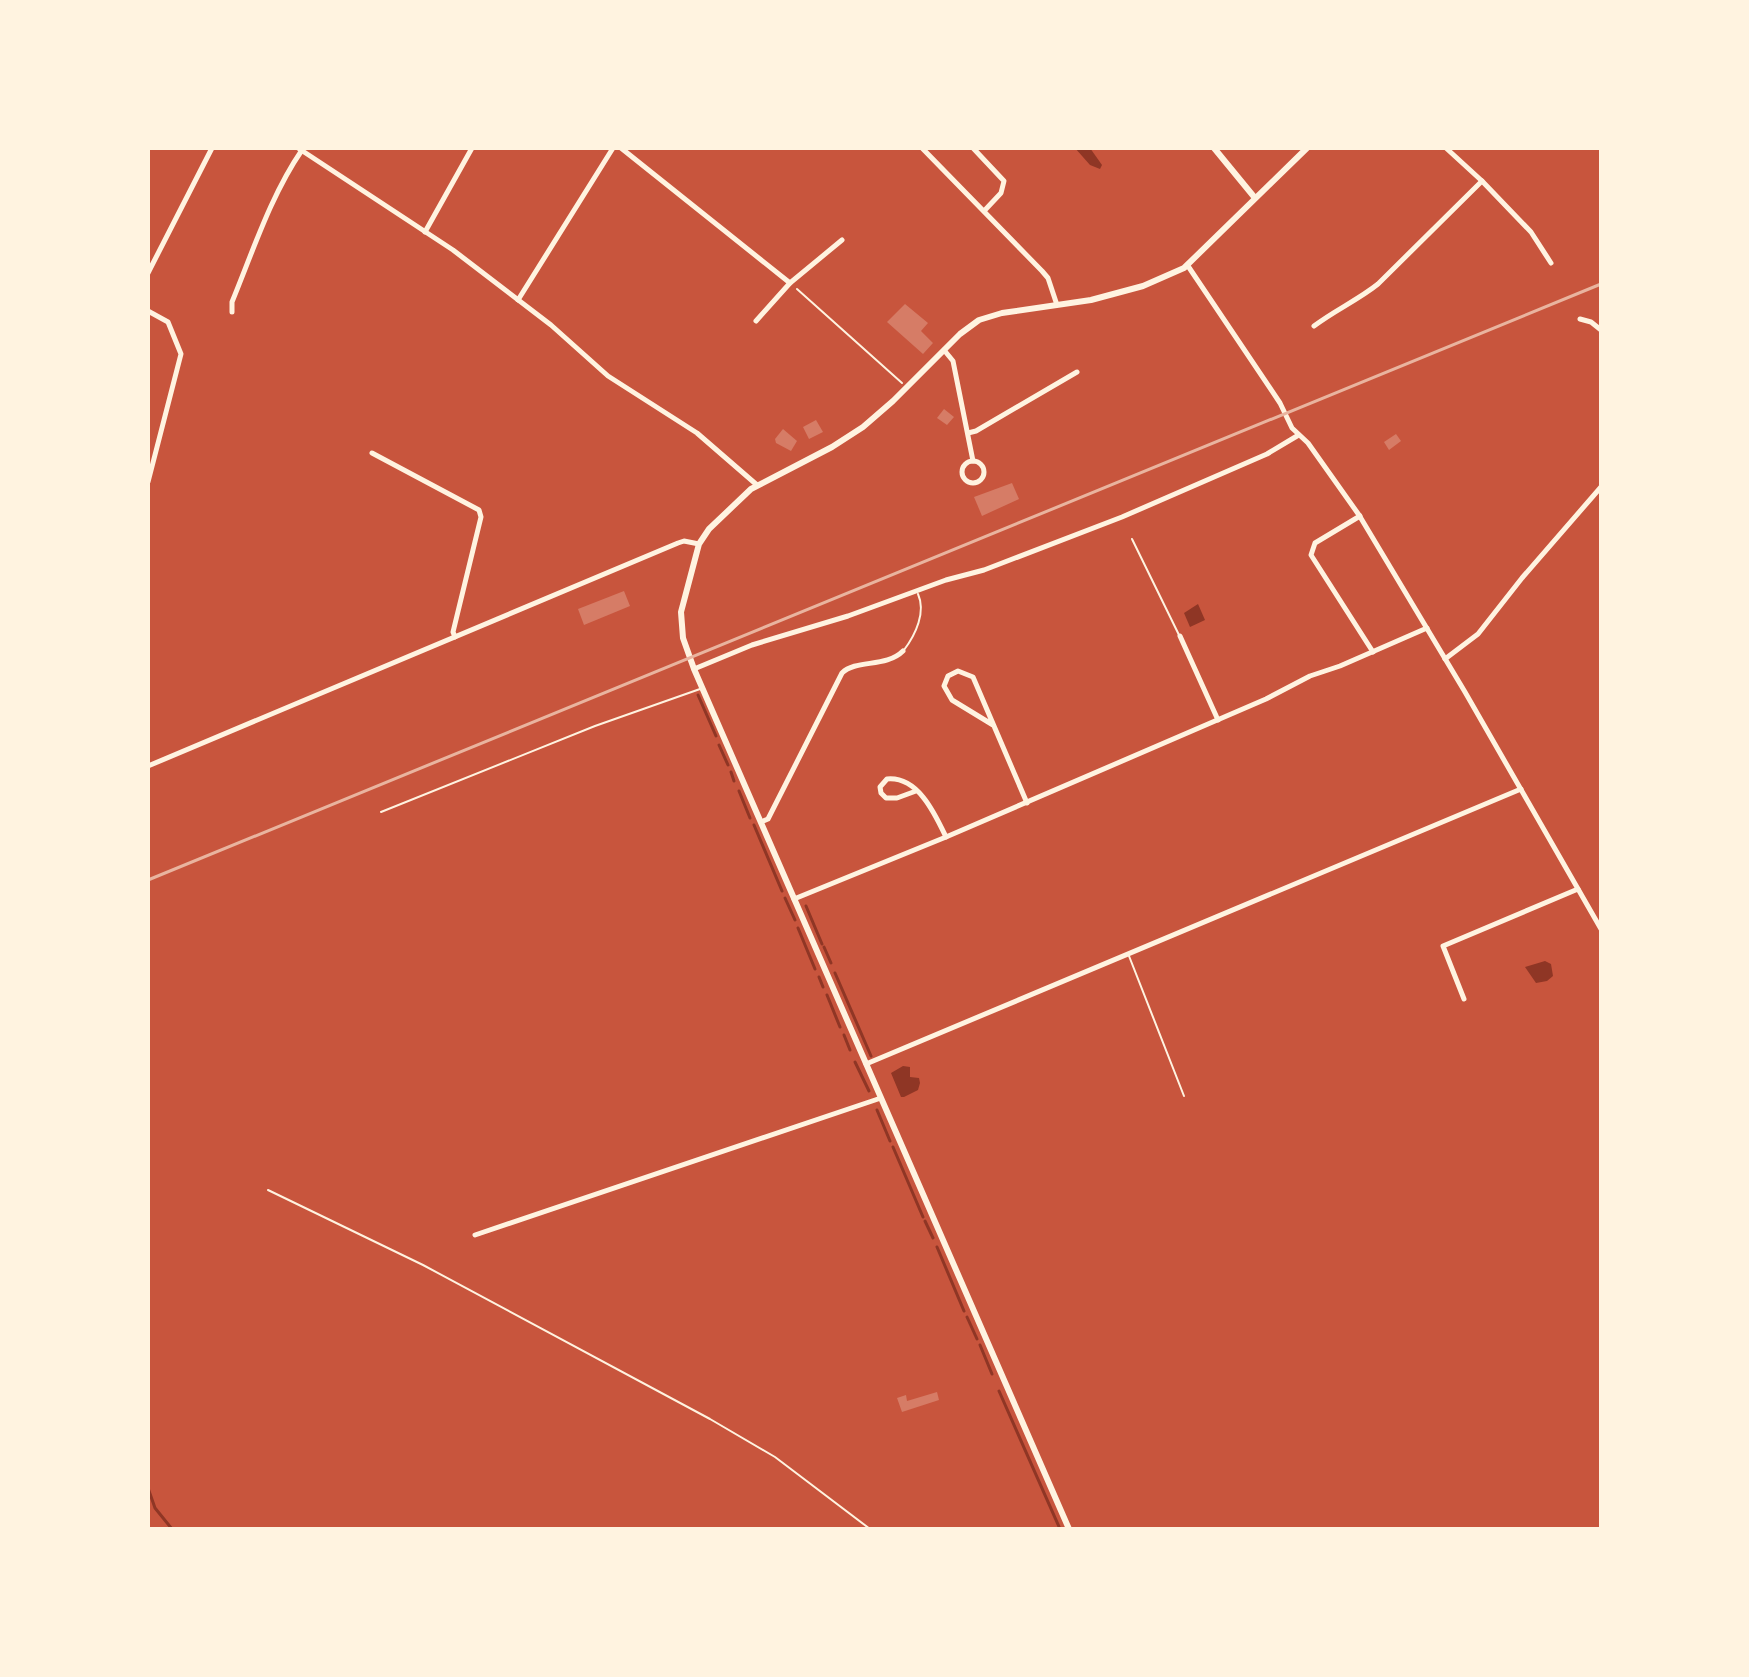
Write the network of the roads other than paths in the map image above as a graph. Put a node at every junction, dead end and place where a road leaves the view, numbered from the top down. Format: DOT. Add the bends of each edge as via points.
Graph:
graph roads {
  1 [pos="212,148"];
  2 [pos="472,148"];
  3 [pos="613,148"];
  4 [pos="621,148"];
  5 [pos="922,148"];
  6 [pos="973,148"];
  7 [pos="1214,148"];
  8 [pos="1307,148"];
  9 [pos="1446,148"];
  10 [pos="300,149"];
  11 [pos="1482,181"];
  12 [pos="1255,198"];
  13 [pos="985,210"];
  14 [pos="425,232"];
  15 [pos="842,240"];
  16 [pos="1551,263"];
  17 [pos="1188,266"];
  18 [pos="148,273"];
  19 [pos="790,283"];
  20 [pos="517,300"];
  21 [pos="1057,306"];
  22 [pos="148,311"];
  23 [pos="232,312"];
  24 [pos="1580,319"];
  25 [pos="756,321"];
  26 [pos="1314,326"];
  27 [pos="1601,330"];
  28 [pos="944,350"];
  29 [pos="1077,372"];
  30 [pos="968,433"];
  31 [pos="1297,436"];
  32 [pos="372,453"];
  33 [pos="973,461"];
  34 [pos="148,482"];
  35 [pos="757,485"];
  36 [pos="1601,487"];
  37 [pos="1360,516"];
  38 [pos="1132,539"];
  39 [pos="699,544"];
  40 [pos="918,592"];
  41 [pos="1427,628"];
  42 [pos="1180,636"];
  43 [pos="455,637"];
  44 [pos="903,651"];
  45 [pos="1373,652"];
  46 [pos="1445,659"];
  47 [pos="694,669"];
  48 [pos="703,688"];
  49 [pos="1218,720"];
  50 [pos="993,725"];
  51 [pos="148,766"];
  52 [pos="1521,789"];
  53 [pos="916,791"];
  54 [pos="1027,803"];
  55 [pos="381,812"];
  56 [pos="761,822"];
  57 [pos="946,837"];
  58 [pos="1578,889"];
  59 [pos="794,899"];
  60 [pos="1601,928"];
  61 [pos="1128,955"];
  62 [pos="1464,999"];
  63 [pos="866,1064"];
  64 [pos="1184,1096"];
  65 [pos="881,1098"];
  66 [pos="475,1235"];
  67 [pos="1069,1529"];
  1 -- 18 [label="street"];
  2 -- 14 [label="street"];
  3 -- 20 [label="street"];
  4 -- 19 [label="street"];
  5 -- 13 [label="street"];
  6 -- 13 [label="street" via="1004,181 1001,193"];
  7 -- 12 [label="street"];
  8 -- 12 [label="street"];
  9 -- 11 [label="street"];
  10 -- 14 [label="street"];
  10 -- 23 [label="street" via="261,232"];
  11 -- 16 [label="street" via="1531,232"];
  11 -- 26 [label="street" via="1378,284"];
  12 -- 17 [label="street"];
  13 -- 21 [label="street" via="1048,278"];
  14 -- 20 [label="street"];
  15 -- 19 [label="street"];
  17 -- 21 [label="street" via="1120,293"];
  17 -- 31 [label="street"];
  19 -- 25 [label="street"];
  20 -- 35 [label="street" via="608,376 697,433"];
  21 -- 28 [label="street" via="985,317"];
  22 -- 34 [label="street" via="168,322 181,354"];
  24 -- 27 [label="street"];
  28 -- 30 [label="street" via="953,361"];
  28 -- 35 [label="street" via="855,433"];
  29 -- 30 [label="street"];
  30 -- 33 [label="street"];
  31 -- 37 [label="street" via="1308,443"];
  31 -- 40 [label="street" via="1122,517"];
  32 -- 43 [label="street" via="479,510"];
  33 -- 33 [label="street" via="961,474 974,483 984,471"];
  35 -- 39 [label="street"];
  36 -- 46 [label="street" via="1478,634"];
  37 -- 41 [label="street"];
  37 -- 45 [label="street" via="1315,543 1311,555"];
  38 -- 42 [label="lane"];
  39 -- 43 [label="street" via="678,543"];
  39 -- 47 [label="street" via="681,612"];
  40 -- 44 [label="lane" via="923,605"];
  40 -- 47 [label="street"];
  41 -- 45 [label="street"];
  41 -- 46 [label="street"];
  42 -- 49 [label="street"];
  43 -- 51 [label="street"];
  44 -- 56 [label="street" via="891,660 842,673 768,819"];
  45 -- 49 [label="street"];
  46 -- 52 [label="street"];
  47 -- 48 [label="street"];
  48 -- 55 [label="lane"];
  48 -- 56 [label="street"];
  49 -- 54 [label="street"];
  50 -- 50 [label="street" via="969,673 948,676 948,696"];
  50 -- 54 [label="street"];
  52 -- 58 [label="street"];
  52 -- 61 [label="street"];
  53 -- 53 [label="street" via="892,778 880,787 886,798"];
  53 -- 57 [label="street" via="931,806"];
  54 -- 57 [label="street"];
  56 -- 59 [label="street"];
  57 -- 59 [label="street"];
  58 -- 60 [label="street"];
  58 -- 62 [label="street" via="1443,946"];
  59 -- 63 [label="street"];
  61 -- 63 [label="street"];
  61 -- 64 [label="lane"];
  63 -- 65 [label="street"];
  65 -- 66 [label="street"];
  65 -- 67 [label="street"];
}
